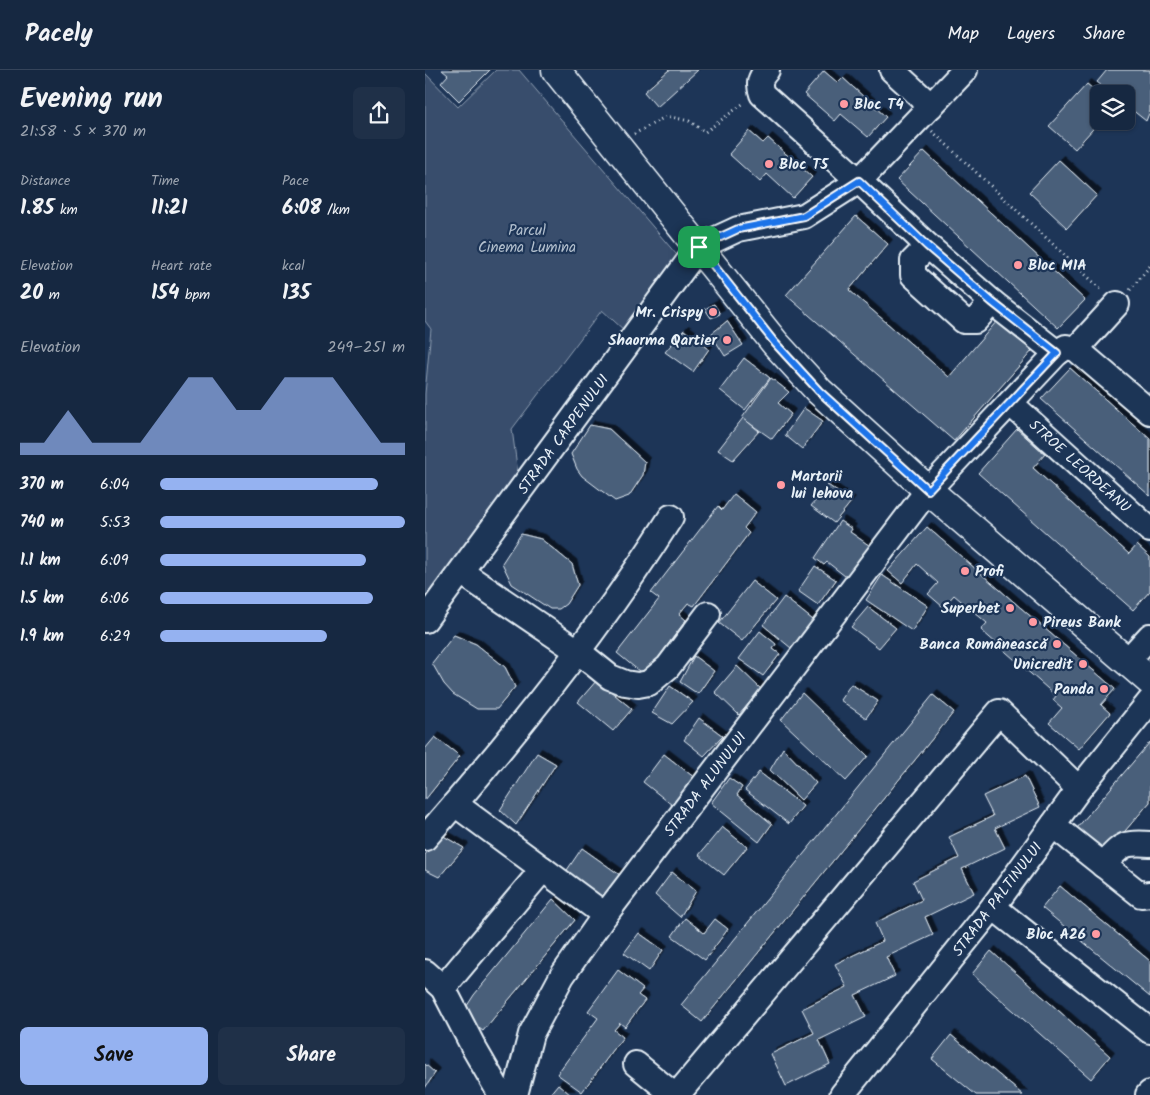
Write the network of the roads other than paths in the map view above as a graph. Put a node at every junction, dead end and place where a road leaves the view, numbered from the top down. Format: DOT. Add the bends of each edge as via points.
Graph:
graph roads {
  1 [pos="557,70"];
  2 [pos="892,70"];
  3 [pos="965,70"];
  4 [pos="764,80"];
  5 [pos="925,113"];
  6 [pos="859,181"];
  7 [pos="927,246"];
  8 [pos="699,247"];
  9 [pos="992,302"];
  10 [pos="1117,304"];
  11 [pos="1067,350"];
  12 [pos="1010,403"];
  13 [pos="1150,412"];
  14 [pos="928,490"];
  15 [pos="671,518"];
  16 [pos="1150,530"];
  17 [pos="461,572"];
  18 [pos="708,614"];
  19 [pos="425,620"];
  20 [pos="1150,636"];
  21 [pos="579,652"];
  22 [pos="1127,661"];
  23 [pos="1150,682"];
  24 [pos="1150,701"];
  25 [pos="1079,789"];
  26 [pos="455,804"];
  27 [pos="1053,825"];
  28 [pos="425,838"];
  29 [pos="1150,844"];
  30 [pos="1103,865"];
  31 [pos="543,870"];
  32 [pos="1150,894"];
  33 [pos="993,907"];
  34 [pos="605,915"];
  35 [pos="425,972"];
  36 [pos="443,988"];
  37 [pos="1150,1031"];
  38 [pos="636,1064"];
  39 [pos="501,1095"];
  40 [pos="515,1095"];
  41 [pos="676,1095"];
  42 [pos="842,1095"];
  1 -- 8 [label="main road"];
  2 -- 5 [label="street"];
  3 -- 5 [label="street"];
  4 -- 6 [label="street" via="762,94"];
  5 -- 6 [label="street"];
  6 -- 7 [label="street"];
  6 -- 8 [label="street" via="804,216 738,229"];
  7 -- 9 [label="street"];
  7 -- 9 [label="street" via="913,261 913,275 964,321 975,321"];
  8 -- 14 [label="main road" via="775,343 819,391"];
  8 -- 17 [label="street, STRADA CARPENULUI"];
  9 -- 11 [label="street"];
  10 -- 11 [label="street, STRADA ALUNULUI"];
  11 -- 12 [label="street, STRADA ALUNULUI"];
  11 -- 13 [label="street"];
  12 -- 14 [label="street, STRADA ALUNULUI"];
  12 -- 16 [label="street, STROE LEORDEANU"];
  14 -- 22 [label="main road"];
  14 -- 34 [label="street, STRADA ALUNULUI"];
  15 -- 21 [label="street"];
  17 -- 19 [label="street, STRADA CARPENULUI"];
  17 -- 21 [label="street"];
  18 -- 21 [label="street" via="668,667 649,683 638,685 610,677"];
  20 -- 22 [label="street"];
  21 -- 26 [label="street"];
  22 -- 23 [label="main road"];
  24 -- 25 [label="street, STRADA PALTINULUI"];
  25 -- 27 [label="street, STRADA PALTINULUI"];
  25 -- 41 [label="street" via="999,712"];
  26 -- 28 [label="street"];
  26 -- 31 [label="street"];
  27 -- 30 [label="street"];
  27 -- 33 [label="street, STRADA PALTINULUI"];
  29 -- 30 [label="street" via="1121,846"];
  30 -- 32 [label="street" via="1141,895"];
  31 -- 34 [label="street"];
  31 -- 36 [label="street"];
  33 -- 37 [label="street"];
  33 -- 42 [label="street, STRADA PALTINULUI"];
  34 -- 40 [label="street, STRADA ALUNULUI" via="563,976 531,1034"];
  35 -- 36 [label="street"];
  36 -- 39 [label="street"];
  38 -- 41 [label="street"];
}
